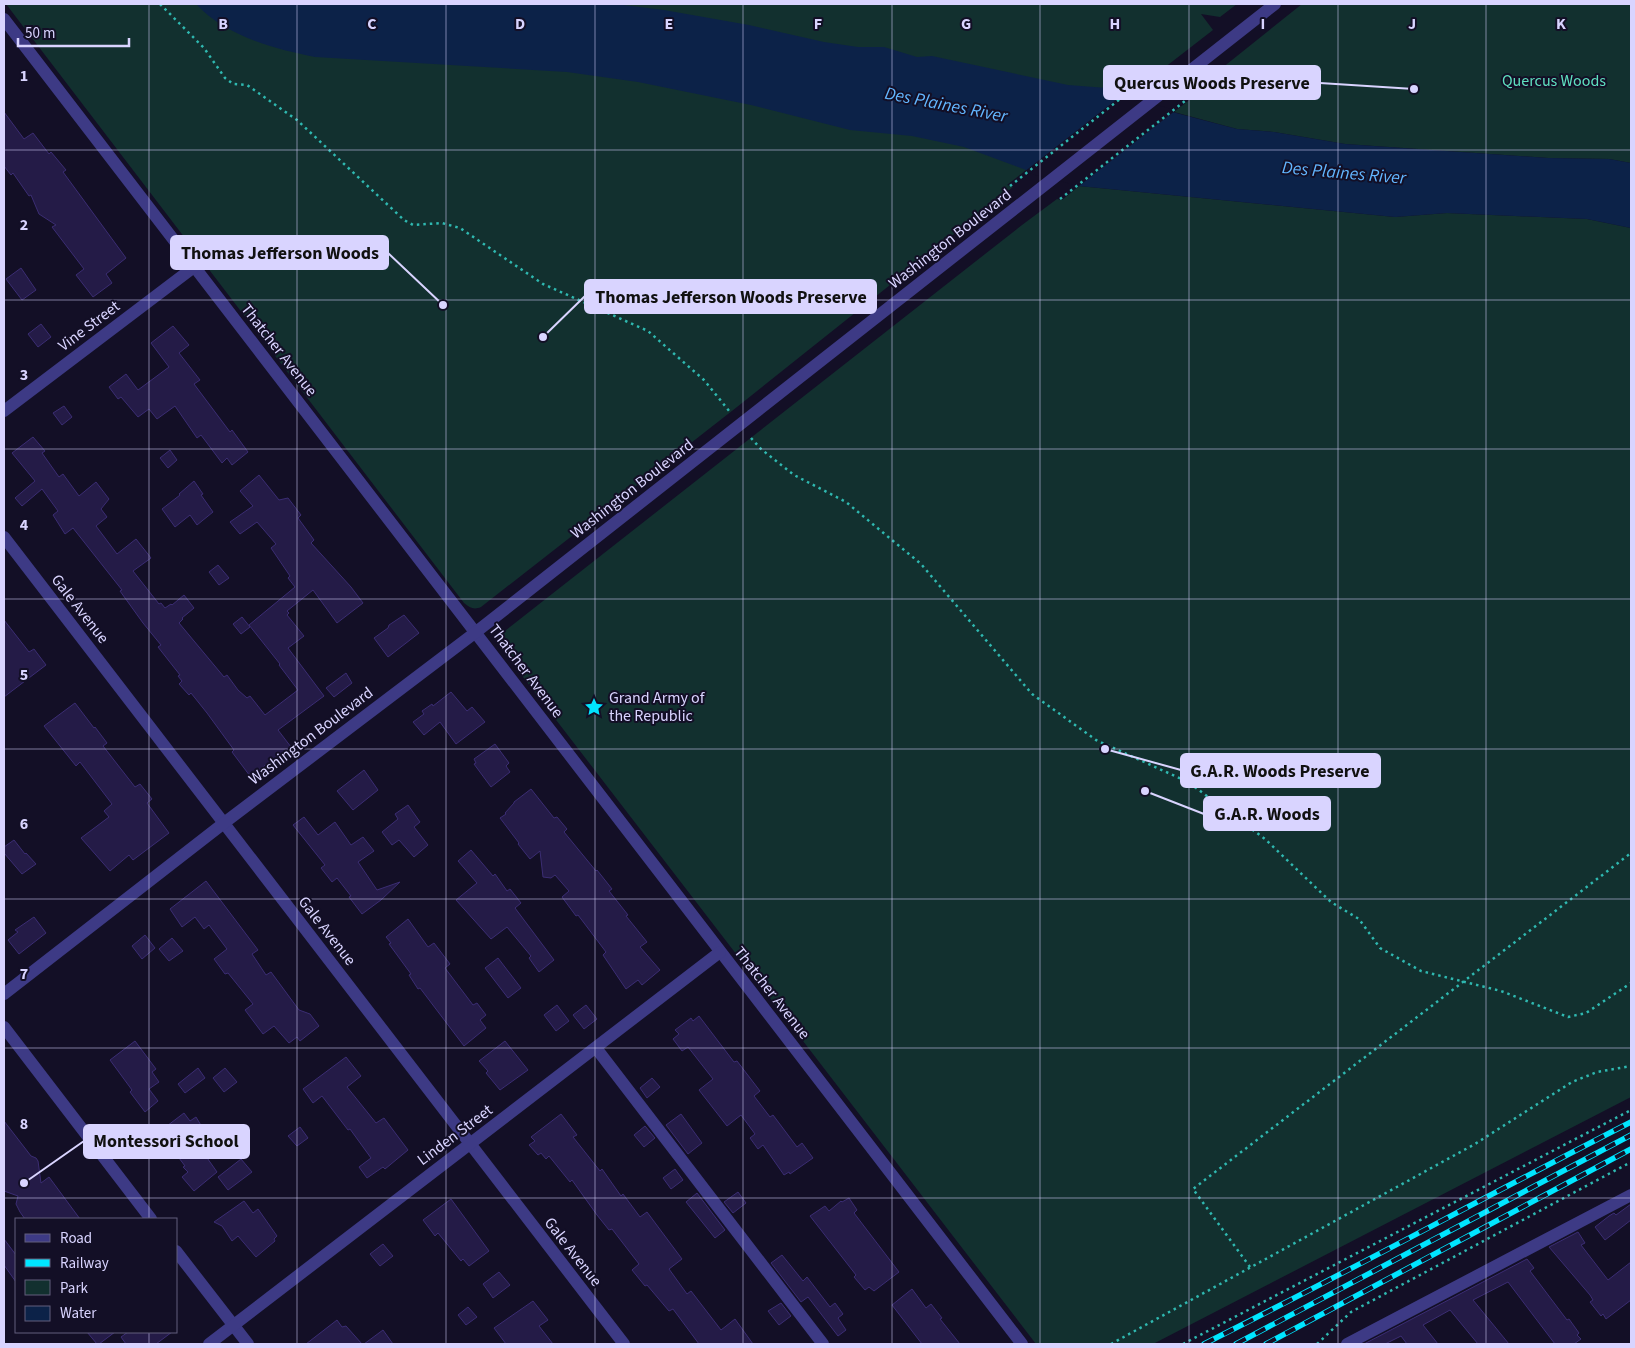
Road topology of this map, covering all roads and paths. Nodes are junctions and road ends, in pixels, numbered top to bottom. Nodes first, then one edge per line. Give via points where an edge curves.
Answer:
1 (160, 4) edge
2 (1275, 4) edge
3 (4, 19) edge
4 (1139, 84) dead end
5 (1190, 97) dead end
6 (1010, 186) dead end
7 (1060, 199) dead end
8 (194, 267) junction
9 (4, 411) edge
10 (730, 412) dead end
11 (751, 438) dead end
12 (4, 537) edge
13 (476, 632) junction
14 (224, 823) junction
15 (1631, 853) edge
16 (720, 952) junction
17 (1464, 981) junction
18 (1631, 983) edge
19 (4, 994) edge
20 (4, 1027) edge
21 (596, 1048) junction
22 (1631, 1066) edge
23 (1631, 1110) edge
24 (470, 1144) junction
25 (1631, 1162) edge
26 (1631, 1195) edge
27 (151, 1218) edge
28 (178, 1255) edge
29 (1250, 1267) junction
30 (233, 1326) junction
31 (209, 1344) edge
32 (248, 1344) edge
33 (624, 1344) edge
34 (824, 1344) edge
35 (1022, 1344) edge
36 (1111, 1344) edge
37 (1183, 1344) edge
38 (1317, 1344) edge
39 (1347, 1344) edge

1 - 10 path via 204,48 224,78 233,84 247,85 297,120 404,220 413,224 442,223 460,228 543,284 648,331 704,380
2 - 13 street, Washington Boulevard
3 - 8 street, Thatcher Avenue
4 - 6 path
5 - 7 path
8 - 9 street, Vine Street
8 - 13 street, Thatcher Avenue
11 - 17 path via 794,475 846,502 921,564 1032,694 1096,740 1188,782 1265,839 1331,902 1359,919 1380,948 1422,970
12 - 14 street, Gale Avenue
13 - 14 street, Washington Boulevard
13 - 16 street, Thatcher Avenue
14 - 19 street, Washington Boulevard
14 - 24 street, Gale Avenue
15 - 17 path
16 - 21 street, Linden Street
16 - 35 street, Thatcher Avenue
17 - 18 path via 1501,990 1568,1017 1586,1013
17 - 29 path via 1193,1189
20 - 27 street
21 - 24 street, Linden Street
21 - 34 street
22 - 29 path via 1597,1072 1572,1082 1475,1144
23 - 37 path
24 - 30 street, Linden Street
24 - 33 street, Gale Avenue
25 - 38 path via 1351,1312
26 - 39 street
28 - 30 street
29 - 36 path
30 - 31 street, Linden Street
30 - 32 street

